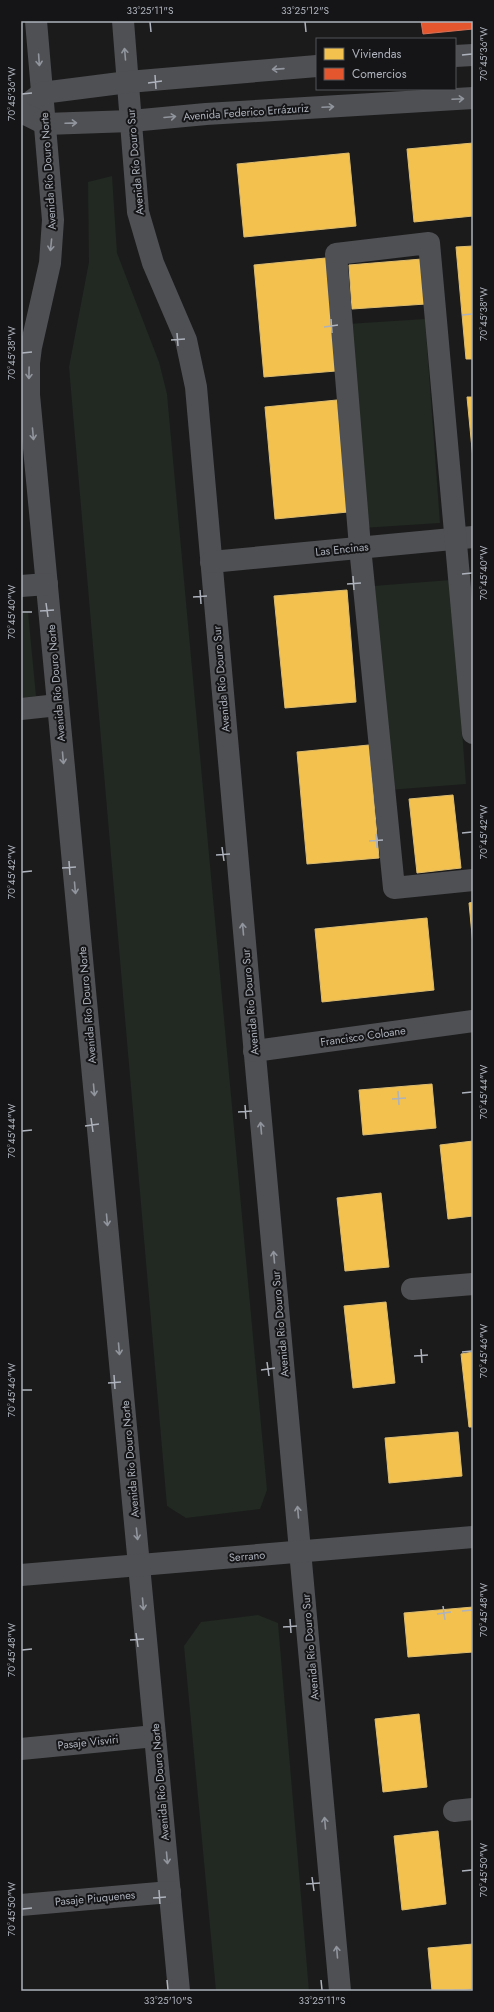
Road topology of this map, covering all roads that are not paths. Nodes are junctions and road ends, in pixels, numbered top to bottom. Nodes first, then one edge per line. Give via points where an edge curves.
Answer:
1 (36, 21) edge
2 (122, 21) edge
3 (473, 54) edge
4 (456, 56) edge
5 (316, 66) edge
6 (128, 82) junction
7 (42, 94) junction
8 (473, 98) edge
9 (21, 108) edge
10 (21, 112) edge
11 (131, 121) junction
12 (45, 124) junction
13 (464, 538) edge
14 (360, 547) junction
15 (211, 562) junction
16 (47, 584) junction
17 (21, 586) edge
18 (58, 705) junction
19 (21, 709) edge
20 (473, 733) edge
21 (473, 880) edge
22 (473, 1021) edge
23 (254, 1051) junction
24 (473, 1284) edge
25 (412, 1289) dead end
26 (473, 1537) edge
27 (302, 1551) junction
28 (140, 1565) junction
29 (21, 1575) edge
30 (155, 1736) junction
31 (21, 1749) edge
32 (170, 1892) junction
33 (21, 1905) edge
34 (179, 1991) edge
35 (340, 1991) edge

1 -> 7 street, Avenida Río Douro Norte
6 -> 2 street, Avenida Río Douro Sur
3 - 4 street
5 -> 6 street
6 - 7 street
6 - 11 street, Avenida Río Douro Sur
7 - 9 street
7 - 12 street, Avenida Río Douro Norte
11 -> 8 street, Avenida Federico Errázuriz
10 - 12 street, Avenida Federico Errázuriz
12 -> 11 street, Avenida Federico Errázuriz
11 - 15 street, Avenida Río Douro Sur via 136,188 144,235 153,263 177,316 192,363
12 -> 16 street, Avenida Río Douro Norte via 52,201 52,240 46,285 31,347 29,379
13 - 14 street, Las Encinas
13 - 14 street via 429,243 336,254
13 - 20 street
14 - 15 street, Las Encinas
14 - 21 street via 394,888
23 -> 15 street, Avenida Río Douro Sur
16 - 17 street
16 - 18 street, Avenida Río Douro Norte
18 - 19 street
18 -> 28 street, Avenida Río Douro Norte
22 - 23 street, Francisco Coloane
27 -> 23 street, Avenida Río Douro Sur
24 - 25 street
26 - 27 street, Serrano
27 - 28 street, Serrano
35 -> 27 street, Avenida Río Douro Sur
28 - 29 street, Serrano
28 -> 30 street, Avenida Río Douro Norte
30 - 31 street, Pasaje Visviri
30 -> 32 street, Avenida Río Douro Norte
32 - 33 street, Pasaje Piuquenes
32 - 34 street, Avenida Río Douro Norte

